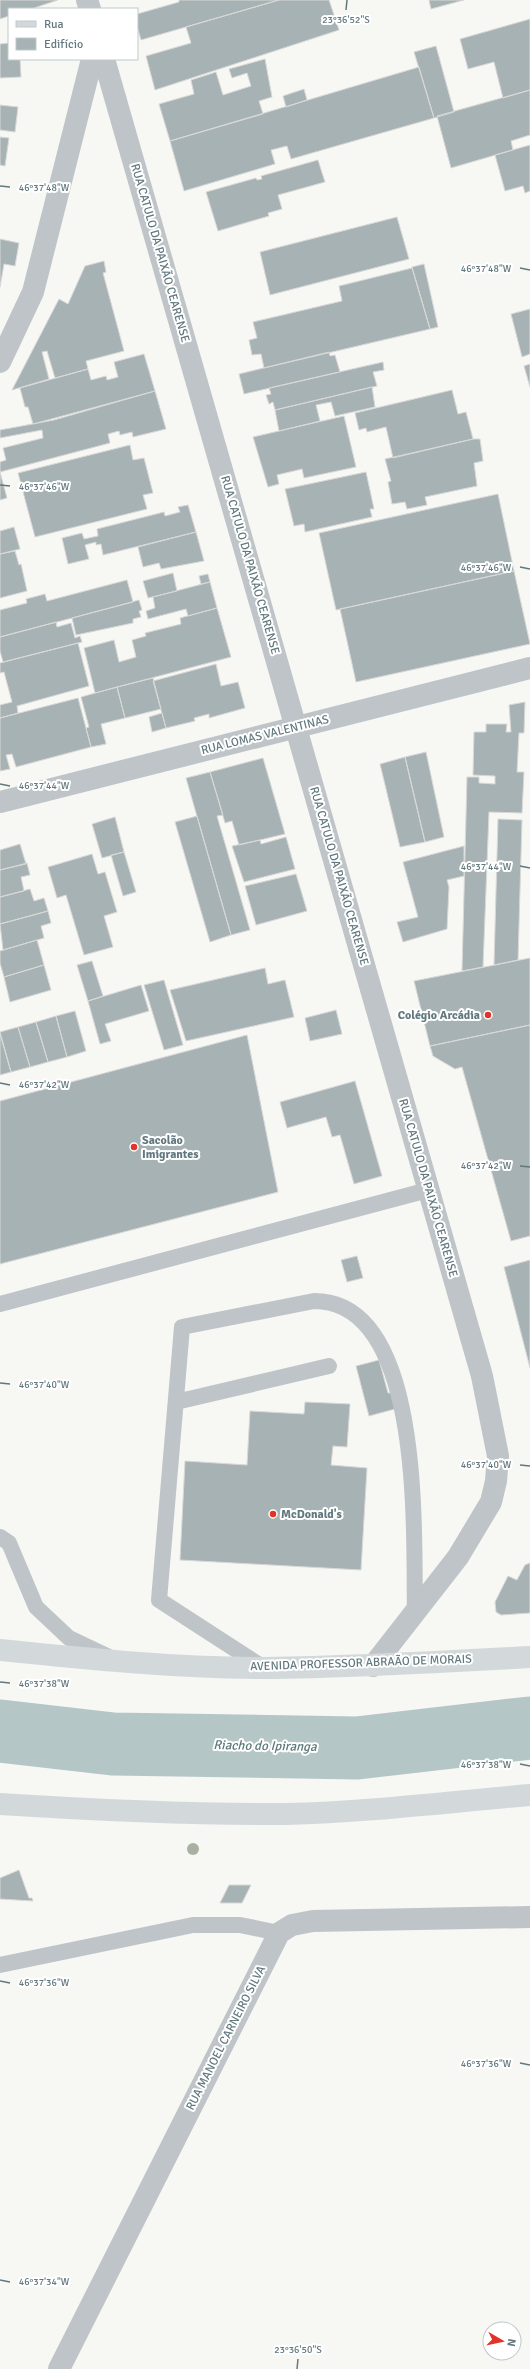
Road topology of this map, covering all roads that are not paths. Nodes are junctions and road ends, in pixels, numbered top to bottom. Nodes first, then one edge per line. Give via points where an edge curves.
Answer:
1 (92, 60) edge
2 (104, 60) edge
3 (0, 362) edge
4 (530, 668) edge
5 (296, 726) junction
6 (0, 802) edge
7 (428, 1190) junction
8 (0, 1304) edge
9 (329, 1366) dead end
10 (176, 1402) junction
11 (0, 1537) edge
12 (414, 1615) junction
13 (0, 1650) edge
14 (530, 1657) edge
15 (121, 1662) junction
16 (373, 1666) junction
17 (264, 1668) junction
18 (530, 1795) edge
19 (0, 1804) edge
20 (530, 1917) edge
21 (279, 1933) junction
22 (0, 1965) edge
23 (59, 2369) edge

1 - 3 street via 32,292
2 - 5 street, RUA CATULO DA PAIXÃO CEARENSE
4 - 5 street, RUA LOMAS VALENTINAS
5 - 6 street, RUA LOMAS VALENTINAS
5 - 7 street, RUA CATULO DA PAIXÃO CEARENSE
7 - 8 lane
7 - 12 street, RUA CATULO DA PAIXÃO CEARENSE via 482,1376 498,1456 491,1502 458,1557
9 - 10 lane
10 - 12 lane via 182,1327 314,1301 327,1301 358,1316 384,1349 395,1380 405,1422 411,1495
10 - 17 lane via 159,1600
11 - 15 lane via 9,1543 36,1607 69,1638
12 - 16 street, RUA CATULO DA PAIXÃO CEARENSE
13 - 15 main road, AVENIDA PROFESSOR ABRAÃO DE MORAIS
14 - 16 main road, AVENIDA PROFESSOR ABRAÃO DE MORAIS
15 - 17 main road, AVENIDA PROFESSOR ABRAÃO DE MORAIS
16 - 17 main road, AVENIDA PROFESSOR ABRAÃO DE MORAIS
18 - 19 main road via 404,1807 287,1814 130,1812
20 - 21 street via 313,1921 292,1925
21 - 22 lane via 240,1925 193,1925
21 - 23 street, RUA MANOEL CARNEIRO SILVA

